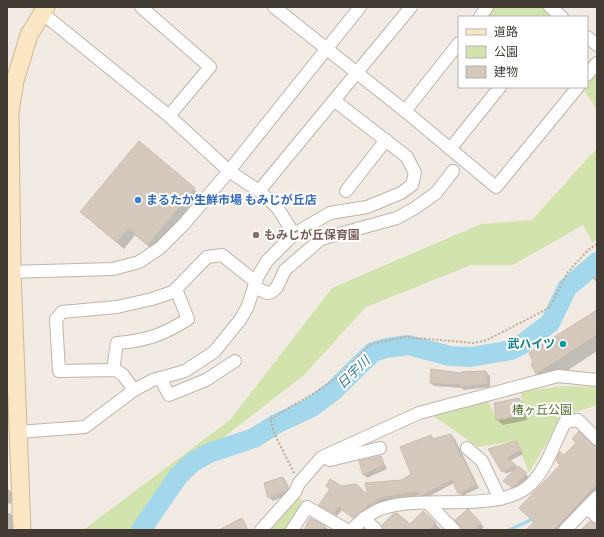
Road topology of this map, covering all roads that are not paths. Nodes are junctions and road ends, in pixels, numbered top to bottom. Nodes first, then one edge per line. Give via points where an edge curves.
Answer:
1 (141, 7) edge
2 (275, 7) edge
3 (360, 7) edge
4 (412, 7) edge
5 (488, 7) edge
6 (44, 10) edge
7 (481, 16) edge
8 (588, 38) edge
9 (458, 44) edge
10 (597, 44) edge
11 (326, 49) junction
12 (597, 63) edge
13 (357, 74) junction
14 (588, 74) edge
15 (499, 88) edge
16 (577, 88) edge
17 (335, 101) junction
18 (405, 111) junction
19 (169, 116) junction
20 (386, 140) junction
21 (450, 149) junction
22 (453, 170) dead end
23 (229, 171) junction
24 (412, 186) junction
25 (259, 190) junction
26 (346, 191) dead end
27 (425, 201) junction
28 (325, 215) junction
29 (294, 234) junction
30 (332, 235) junction
31 (9, 272) edge
32 (255, 284) junction
33 (176, 289) junction
34 (10, 311) edge
35 (235, 360) dead end
36 (113, 370) junction
37 (160, 378) junction
38 (597, 380) edge
39 (134, 390) junction
40 (18, 432) junction
41 (597, 439) edge
42 (380, 448) dead end
43 (467, 448) dead end
44 (322, 457) junction
45 (13, 461) edge
46 (597, 497) edge
47 (500, 499) junction
48 (428, 503) junction
49 (587, 507) junction
50 (597, 517) edge
51 (364, 518) junction
52 (22, 530) edge
53 (261, 530) edge
54 (292, 530) edge
55 (347, 530) edge
56 (351, 530) edge
57 (376, 530) edge
58 (454, 530) edge
59 (565, 530) edge

1 - 19 street via 210,67
2 - 11 street
3 - 11 street
4 - 13 street
5 - 7 street
6 - 19 street
6 - 31 street via 29,35 15,81 10,112
8 - 10 street
9 - 18 street
11 - 13 street
11 - 23 street
12 - 14 street
13 - 17 street
13 - 18 street
15 - 21 street
16 - 21 street via 496,187
17 - 20 street
17 - 25 street
18 - 21 street
19 - 23 street
20 - 24 street via 407,157 414,173
20 - 26 street
22 - 27 street via 436,193
23 - 25 street
23 - 31 street via 184,224 160,248 139,262 113,269
24 - 27 street
24 - 28 street via 367,207 350,208
25 - 29 street via 277,207
27 - 30 street via 397,218
28 - 29 street
28 - 30 street
29 - 32 street via 267,261
30 - 32 street via 321,239 285,270 277,288 272,292 267,293
31 - 34 street
32 - 33 street via 222,255 207,257
32 - 37 street via 248,308 214,352 185,371
33 - 36 street via 188,319 170,331 153,337 117,343
33 - 36 street via 152,299 117,307 62,312 56,319 59,371
34 - 40 street
35 - 37 street via 206,380 169,395
36 - 39 street via 123,375
37 - 39 street
38 - 44 street via 558,376 419,413
39 - 40 street via 85,427
40 - 45 street
41 - 47 street via 578,420 565,422 541,472 531,484 513,496
42 - 44 street via 330,460
43 - 47 street via 482,461
44 - 53 street
45 - 52 street
46 - 49 street
47 - 48 street
48 - 51 street via 386,507
48 - 58 street
49 - 50 street
49 - 59 street
51 - 56 street
51 - 57 street
54 - 55 street via 307,507

